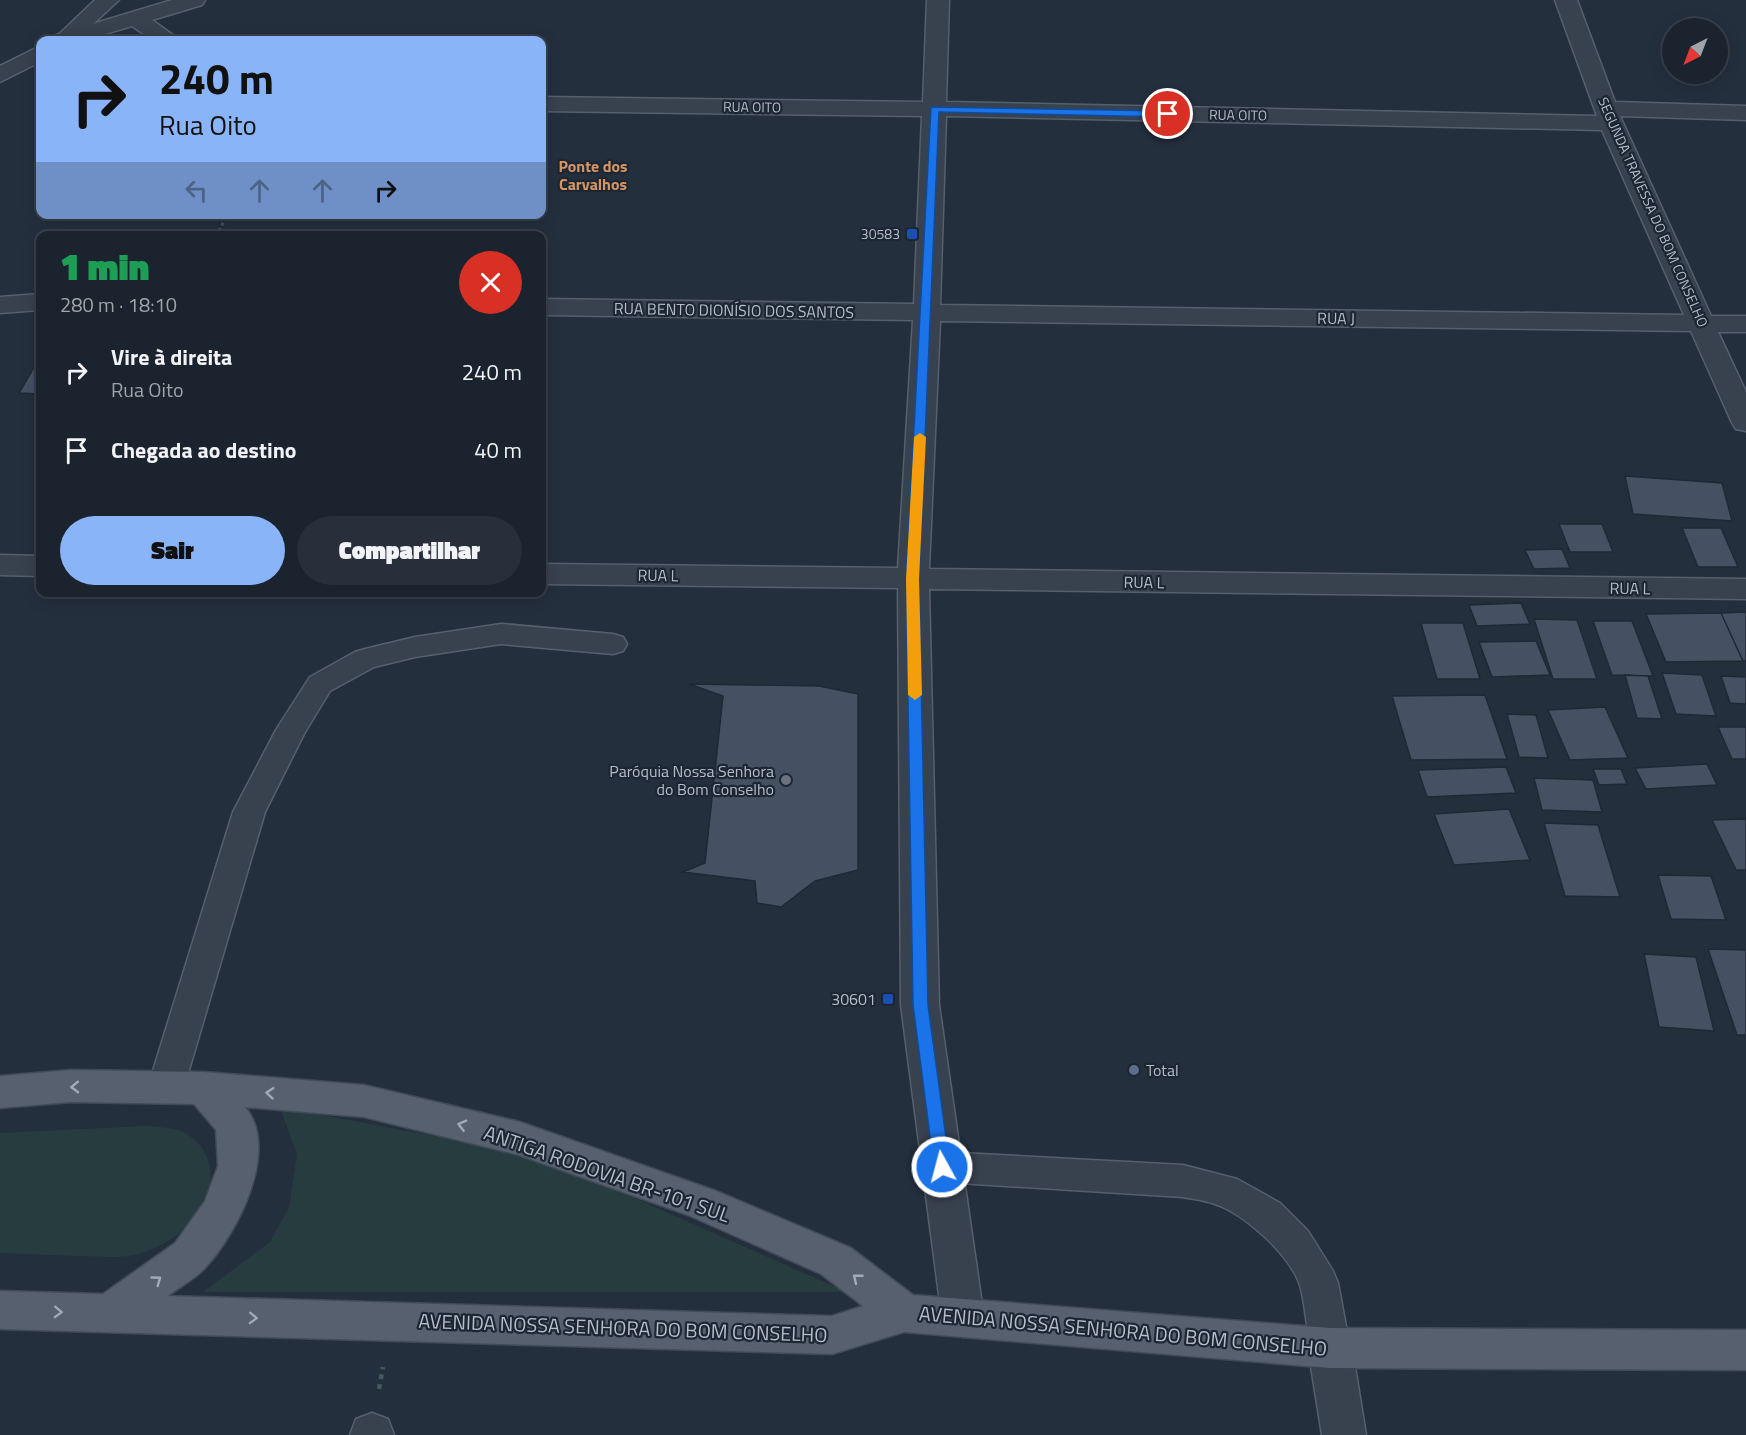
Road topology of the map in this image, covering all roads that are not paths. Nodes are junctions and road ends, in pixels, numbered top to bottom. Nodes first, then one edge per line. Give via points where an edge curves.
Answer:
1 (108, 0) edge
2 (194, 0) edge
3 (938, 0) edge
4 (1566, 0) edge
5 (135, 18) junction
6 (68, 36) edge
7 (77, 36) edge
8 (160, 36) edge
9 (36, 55) edge
10 (0, 75) edge
11 (546, 105) edge
12 (934, 110) junction
13 (1746, 113) edge
14 (1608, 116) junction
15 (36, 302) edge
16 (0, 305) edge
17 (546, 307) edge
18 (927, 313) junction
19 (1703, 323) junction
20 (1746, 324) edge
21 (1746, 423) edge
22 (0, 565) edge
23 (36, 566) edge
24 (546, 574) edge
25 (913, 579) junction
26 (1746, 589) edge
27 (613, 644) dead end
28 (185, 1087) junction
29 (0, 1092) edge
30 (942, 1167) junction
31 (0, 1310) edge
32 (904, 1313) junction
33 (109, 1314) junction
34 (963, 1318) junction
35 (1330, 1348) junction
36 (1746, 1350) edge
37 (1344, 1435) edge

1 - 6 street
2 - 5 street
3 - 12 street
4 - 14 street, SEGUNDA TRAVESSA DO BOM CONSELHO
5 - 7 street
5 - 8 street
9 - 10 street
11 - 12 street, RUA OITO
12 - 14 street, RUA OITO
12 - 18 street
13 - 14 street, RUA OITO
14 - 19 street, SEGUNDA TRAVESSA DO BOM CONSELHO
15 - 16 street
17 - 18 street, RUA BENTO DIONÍSIO DOS SANTOS
18 - 19 street, RUA J
18 - 25 street
19 - 20 street, RUA J
19 - 21 street, SEGUNDA TRAVESSA DO BOM CONSELHO
22 - 23 street
24 - 25 street, RUA L
25 - 26 street, RUA L
25 - 30 street via 920,1005
27 - 28 lane via 501,634 365,659 320,684 291,730 249,812
28 -> 29 main road, ANTIGA RODOVIA BR-101 SUL via 71,1086
32 -> 28 main road, ANTIGA RODOVIA BR-101 SUL via 836,1261 702,1203 520,1139 364,1101
33 -> 28 main road via 190,1256 224,1209 238,1166 236,1125
30 - 34 street
30 - 35 lane via 1183,1180 1224,1190 1267,1214 1296,1243 1319,1283
31 -> 33 main road, AVENIDA NOSSA SENHORA DO BOM CONSELHO
33 -> 32 main road, AVENIDA NOSSA SENHORA DO BOM CONSELHO via 832,1335
32 - 34 main road, AVENIDA NOSSA SENHORA DO BOM CONSELHO
34 - 35 main road, AVENIDA NOSSA SENHORA DO BOM CONSELHO
35 - 36 main road, AVENIDA NOSSA SENHORA DO BOM CONSELHO
35 - 37 street

